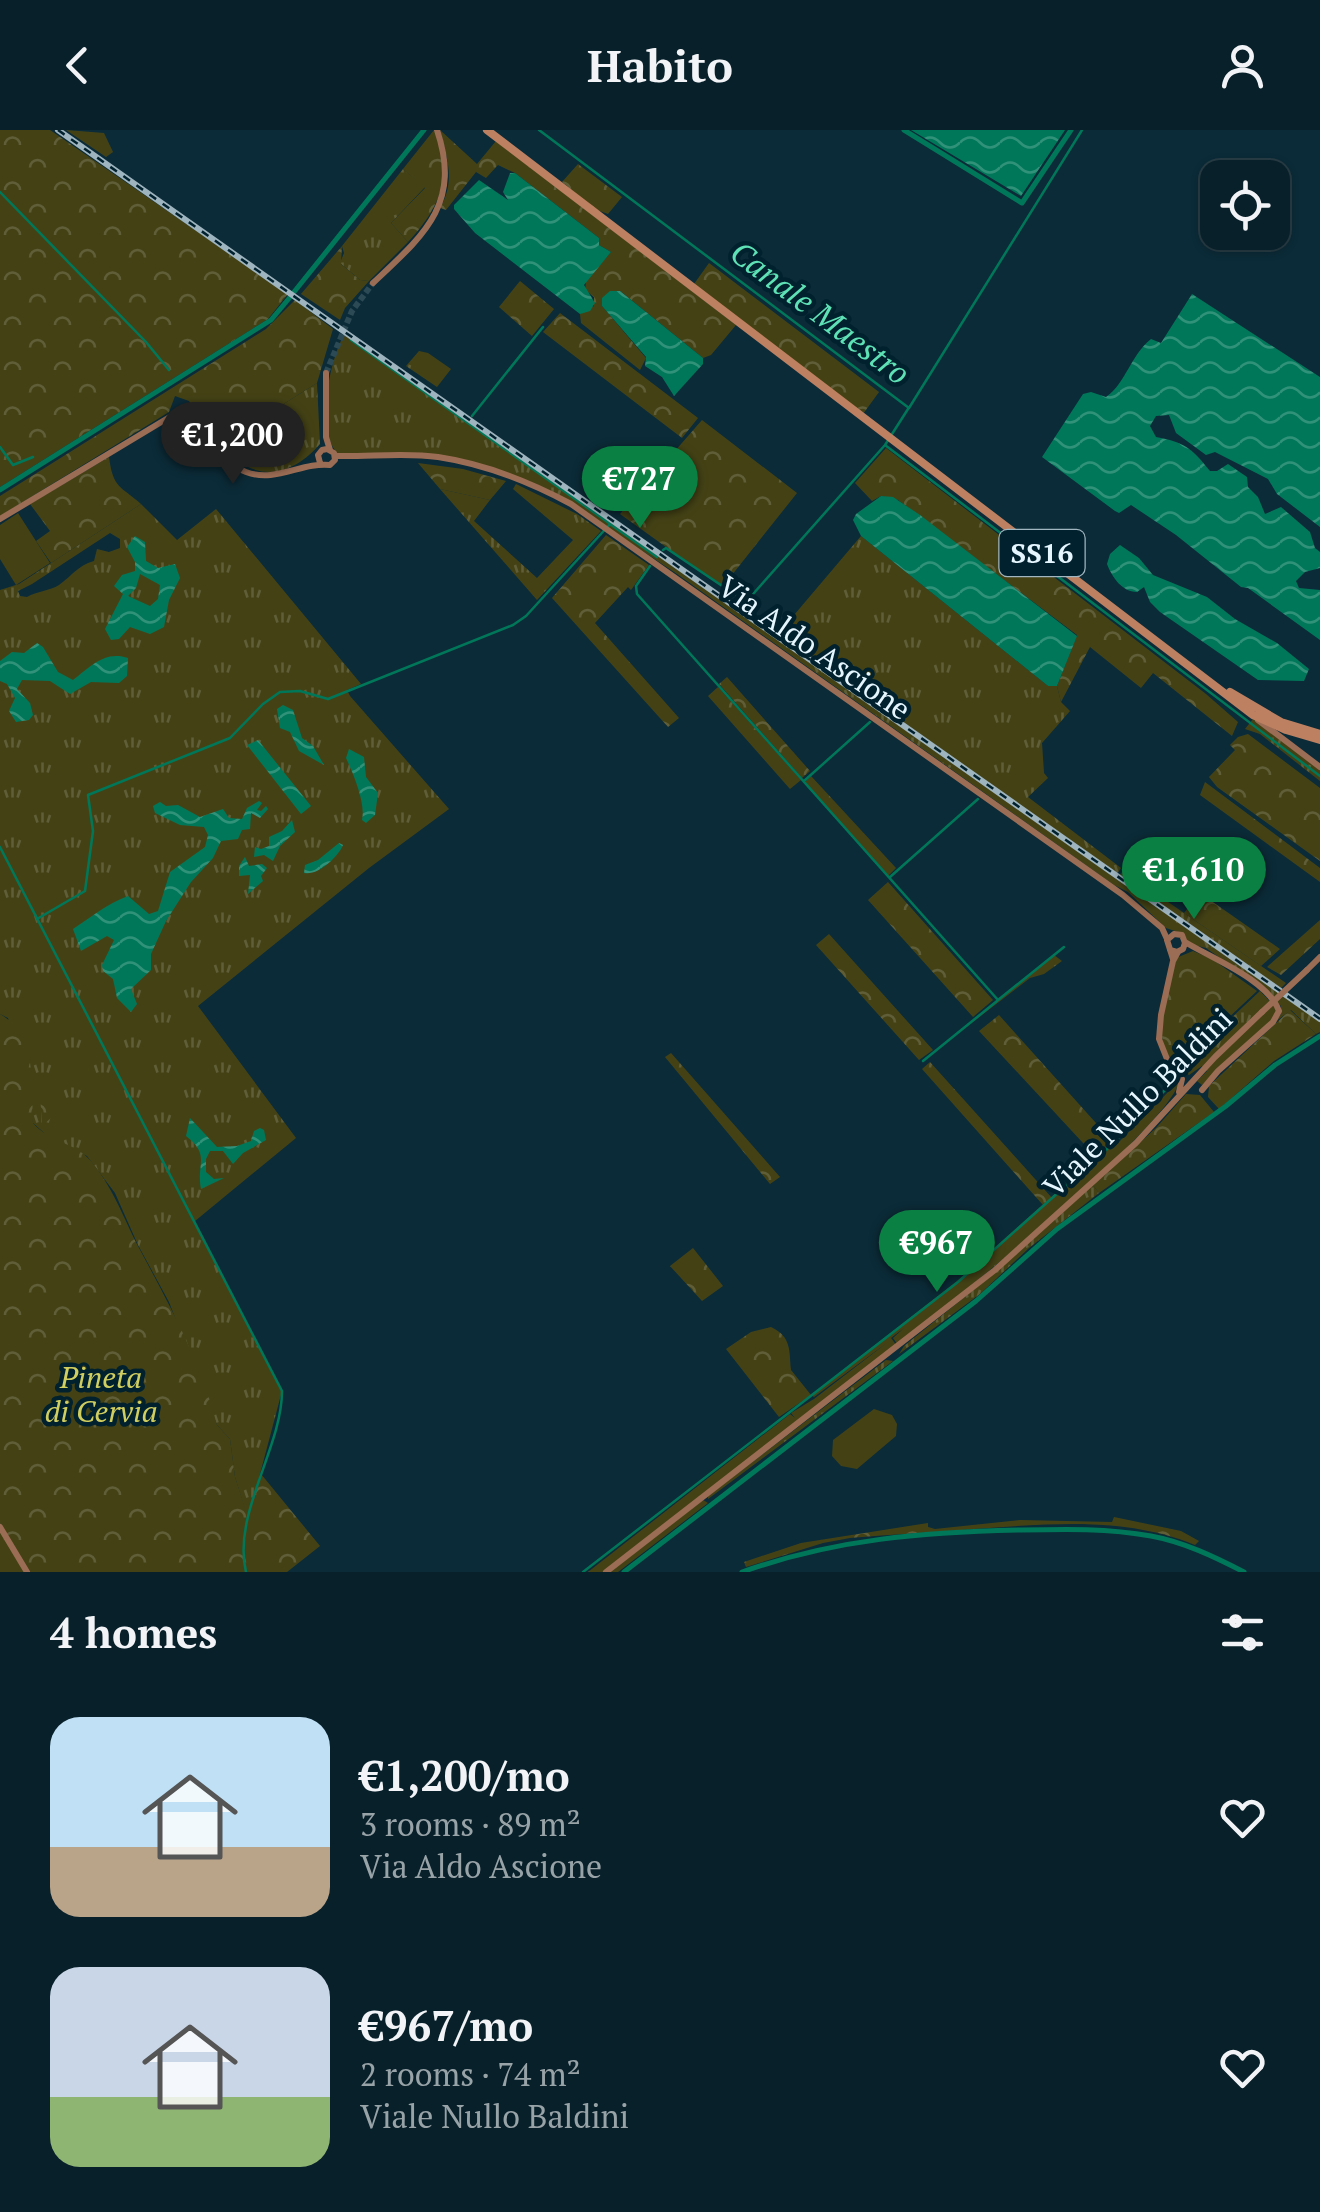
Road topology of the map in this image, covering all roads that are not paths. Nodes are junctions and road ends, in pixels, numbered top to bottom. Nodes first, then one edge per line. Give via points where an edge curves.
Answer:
1 (437, 130) edge
2 (487, 130) edge
3 (373, 282) tunnel mouth
4 (326, 373) tunnel mouth
5 (327, 456) junction
6 (0, 519) edge
7 (1192, 668) junction
8 (1253, 716) junction
9 (1320, 737) edge
10 (1320, 767) edge
11 (1171, 936) junction
12 (1185, 942) junction
13 (1195, 948) junction
14 (1176, 951) junction
15 (1320, 957) edge
16 (1179, 1074) junction
17 (1199, 1074) junction
18 (1202, 1090) junction
19 (1181, 1094) junction
20 (1171, 1106) junction
21 (0, 1526) edge
22 (27, 1572) edge
23 (606, 1572) edge

1 - 3 street via 444,194 428,226
2 - 7 main road, SS16
4 - 5 street
5 - 6 street, Via Aldo Ascione via 268,476 240,470 189,418 173,415
5 - 11 street, Via Aldo Ascione via 434,456 549,492 1124,894
7 - 8 main road, SS16
7 - 9 main road, SS16 via 1263,714
8 - 9 main road, SS16
8 - 10 street
11 - 12 street, Via Aldo Ascione via 1182,935
11 - 14 street
12 - 13 street, Via Aldo Ascione
12 - 14 street
13 - 14 street
13 - 18 street via 1261,989 1279,1011
14 - 16 street via 1159,1040
15 - 17 street, Viale Nullo Baldini, bridge
16 - 17 street
16 - 20 street via 1182,1086
17 - 18 street via 1196,1086
17 - 19 street, Viale Nullo Baldini
18 - 19 street
19 - 20 street, Viale Nullo Baldini
20 - 23 street, Viale Nullo Baldini via 971,1290
21 - 22 street

